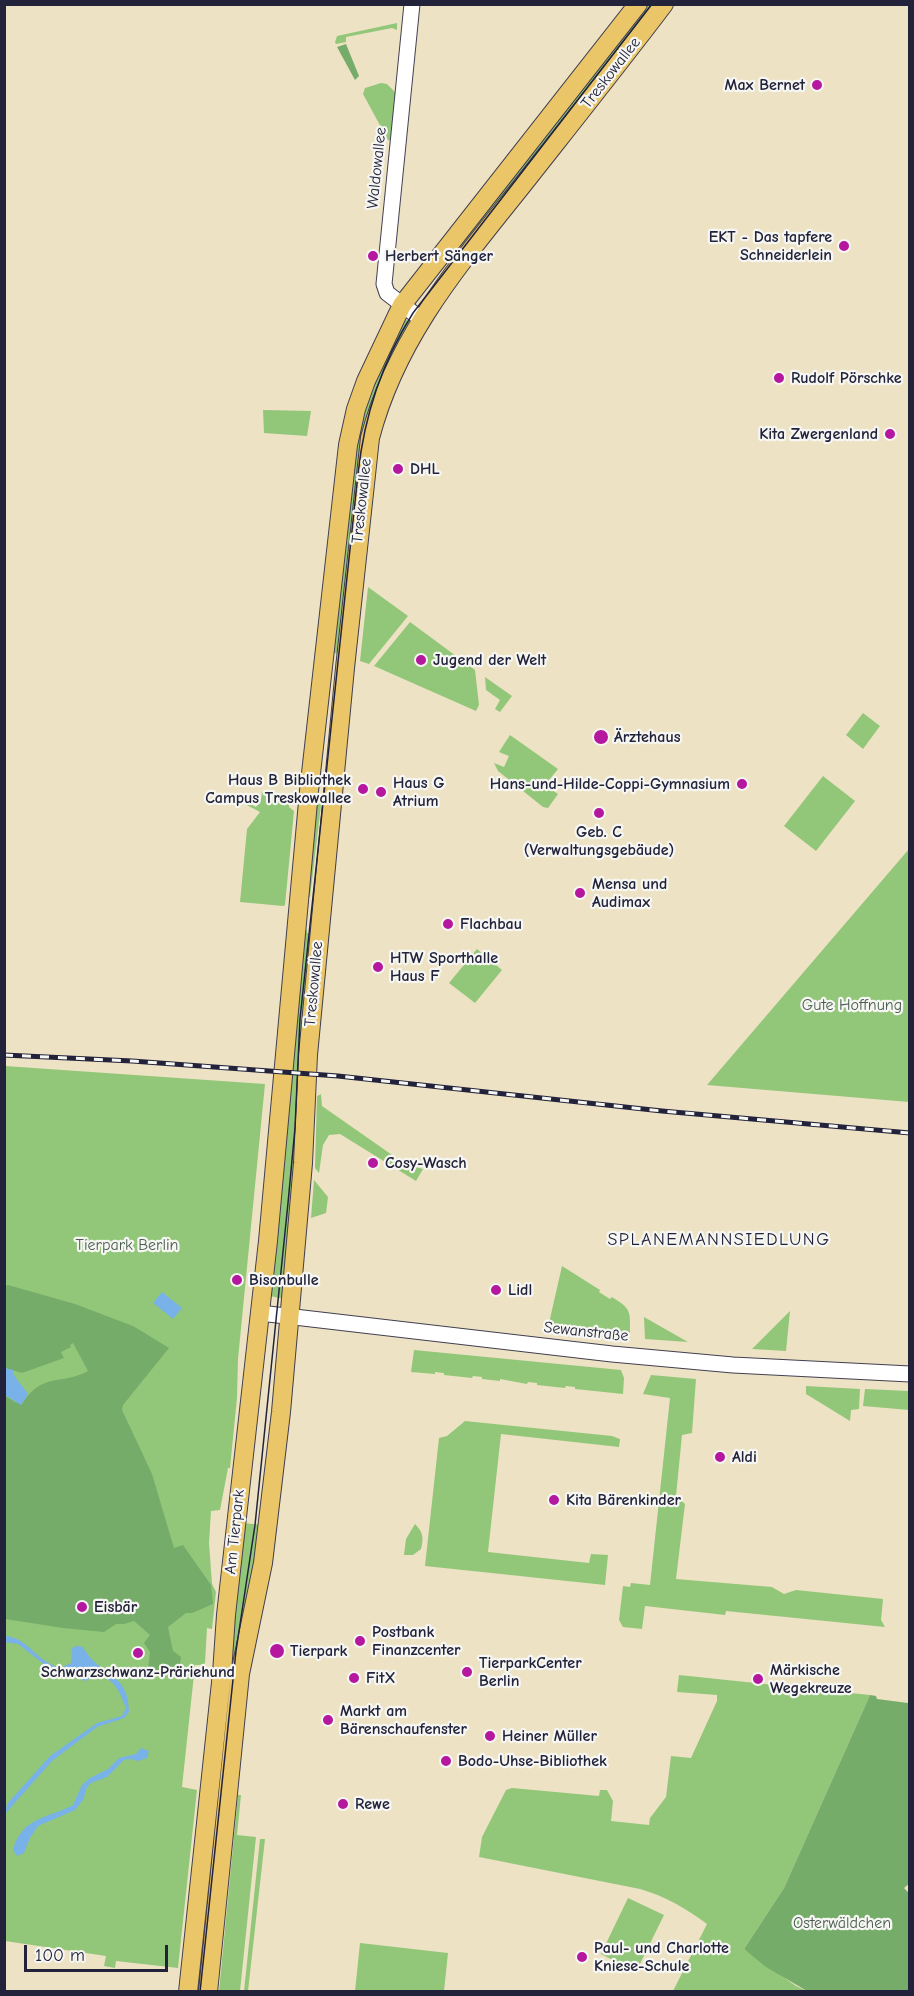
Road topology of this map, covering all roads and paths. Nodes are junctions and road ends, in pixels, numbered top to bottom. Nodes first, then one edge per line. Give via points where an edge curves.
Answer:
1 (412, 4) edge
2 (638, 4) edge
3 (664, 4) edge
4 (402, 305) junction
5 (421, 319) junction
6 (284, 1072) joint
7 (305, 1089) joint
8 (260, 1313) junction
9 (290, 1317) junction
10 (909, 1374) edge
11 (188, 1992) edge
12 (208, 1992) edge

1 - 4 street, Waldowallee via 384,284 387,294
2 - 4 main road, Treskowallee
3 - 5 main road, Treskowallee
4 - 5 street, Waldowallee
4 - 6 main road, Treskowallee via 366,381 348,445 309,791
5 - 7 main road, Treskowallee via 392,372 376,413 367,454
6 - 8 main road, Am Tierpark
7 - 9 main road, Am Tierpark
8 - 9 street, Sewanstraße
8 - 11 main road, Am Tierpark
9 - 10 street, Sewanstraße via 612,1354
9 - 12 main road, Am Tierpark via 268,1532 240,1674

